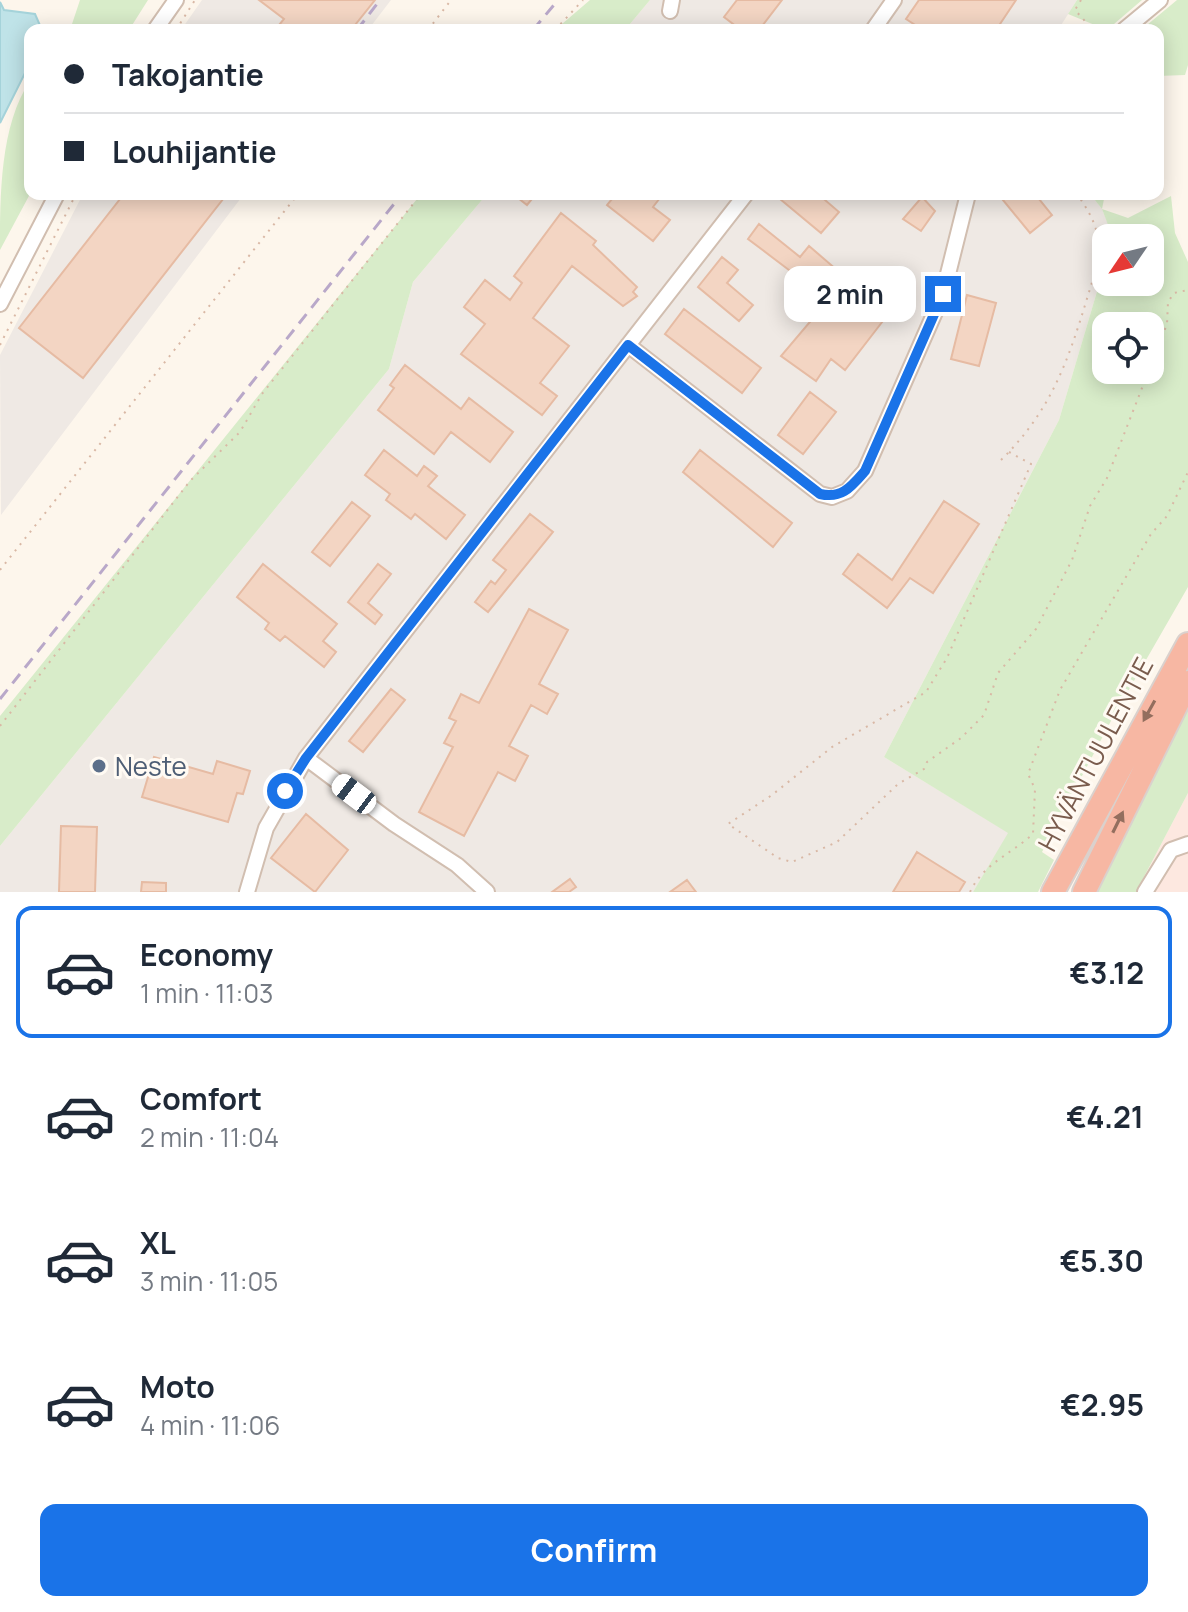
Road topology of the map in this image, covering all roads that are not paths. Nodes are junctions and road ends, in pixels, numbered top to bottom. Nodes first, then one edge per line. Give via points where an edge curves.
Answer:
1 (176, 0) edge
2 (894, 0) edge
3 (1160, 0) edge
4 (159, 24) edge
5 (877, 24) edge
6 (1131, 24) edge
7 (54, 200) edge
8 (741, 200) edge
9 (966, 200) edge
10 (0, 304) edge
11 (628, 345) junction
12 (1188, 644) edge
13 (1188, 682) edge
14 (306, 758) junction
15 (1188, 844) edge
16 (247, 892) edge
17 (487, 892) edge
18 (1053, 892) edge
19 (1084, 892) edge
20 (1145, 892) edge

1 - 4 street
2 - 5 street
3 - 6 street
7 - 10 street
8 - 11 street
9 - 11 street via 943,294 865,471 847,491 832,497 820,494
11 - 14 street
12 -> 18 highway, HYVÄNTUULENTIE
19 -> 13 highway, HYVÄNTUULENTIE
14 - 16 street via 266,828
14 - 17 street
15 - 20 street via 1171,850

